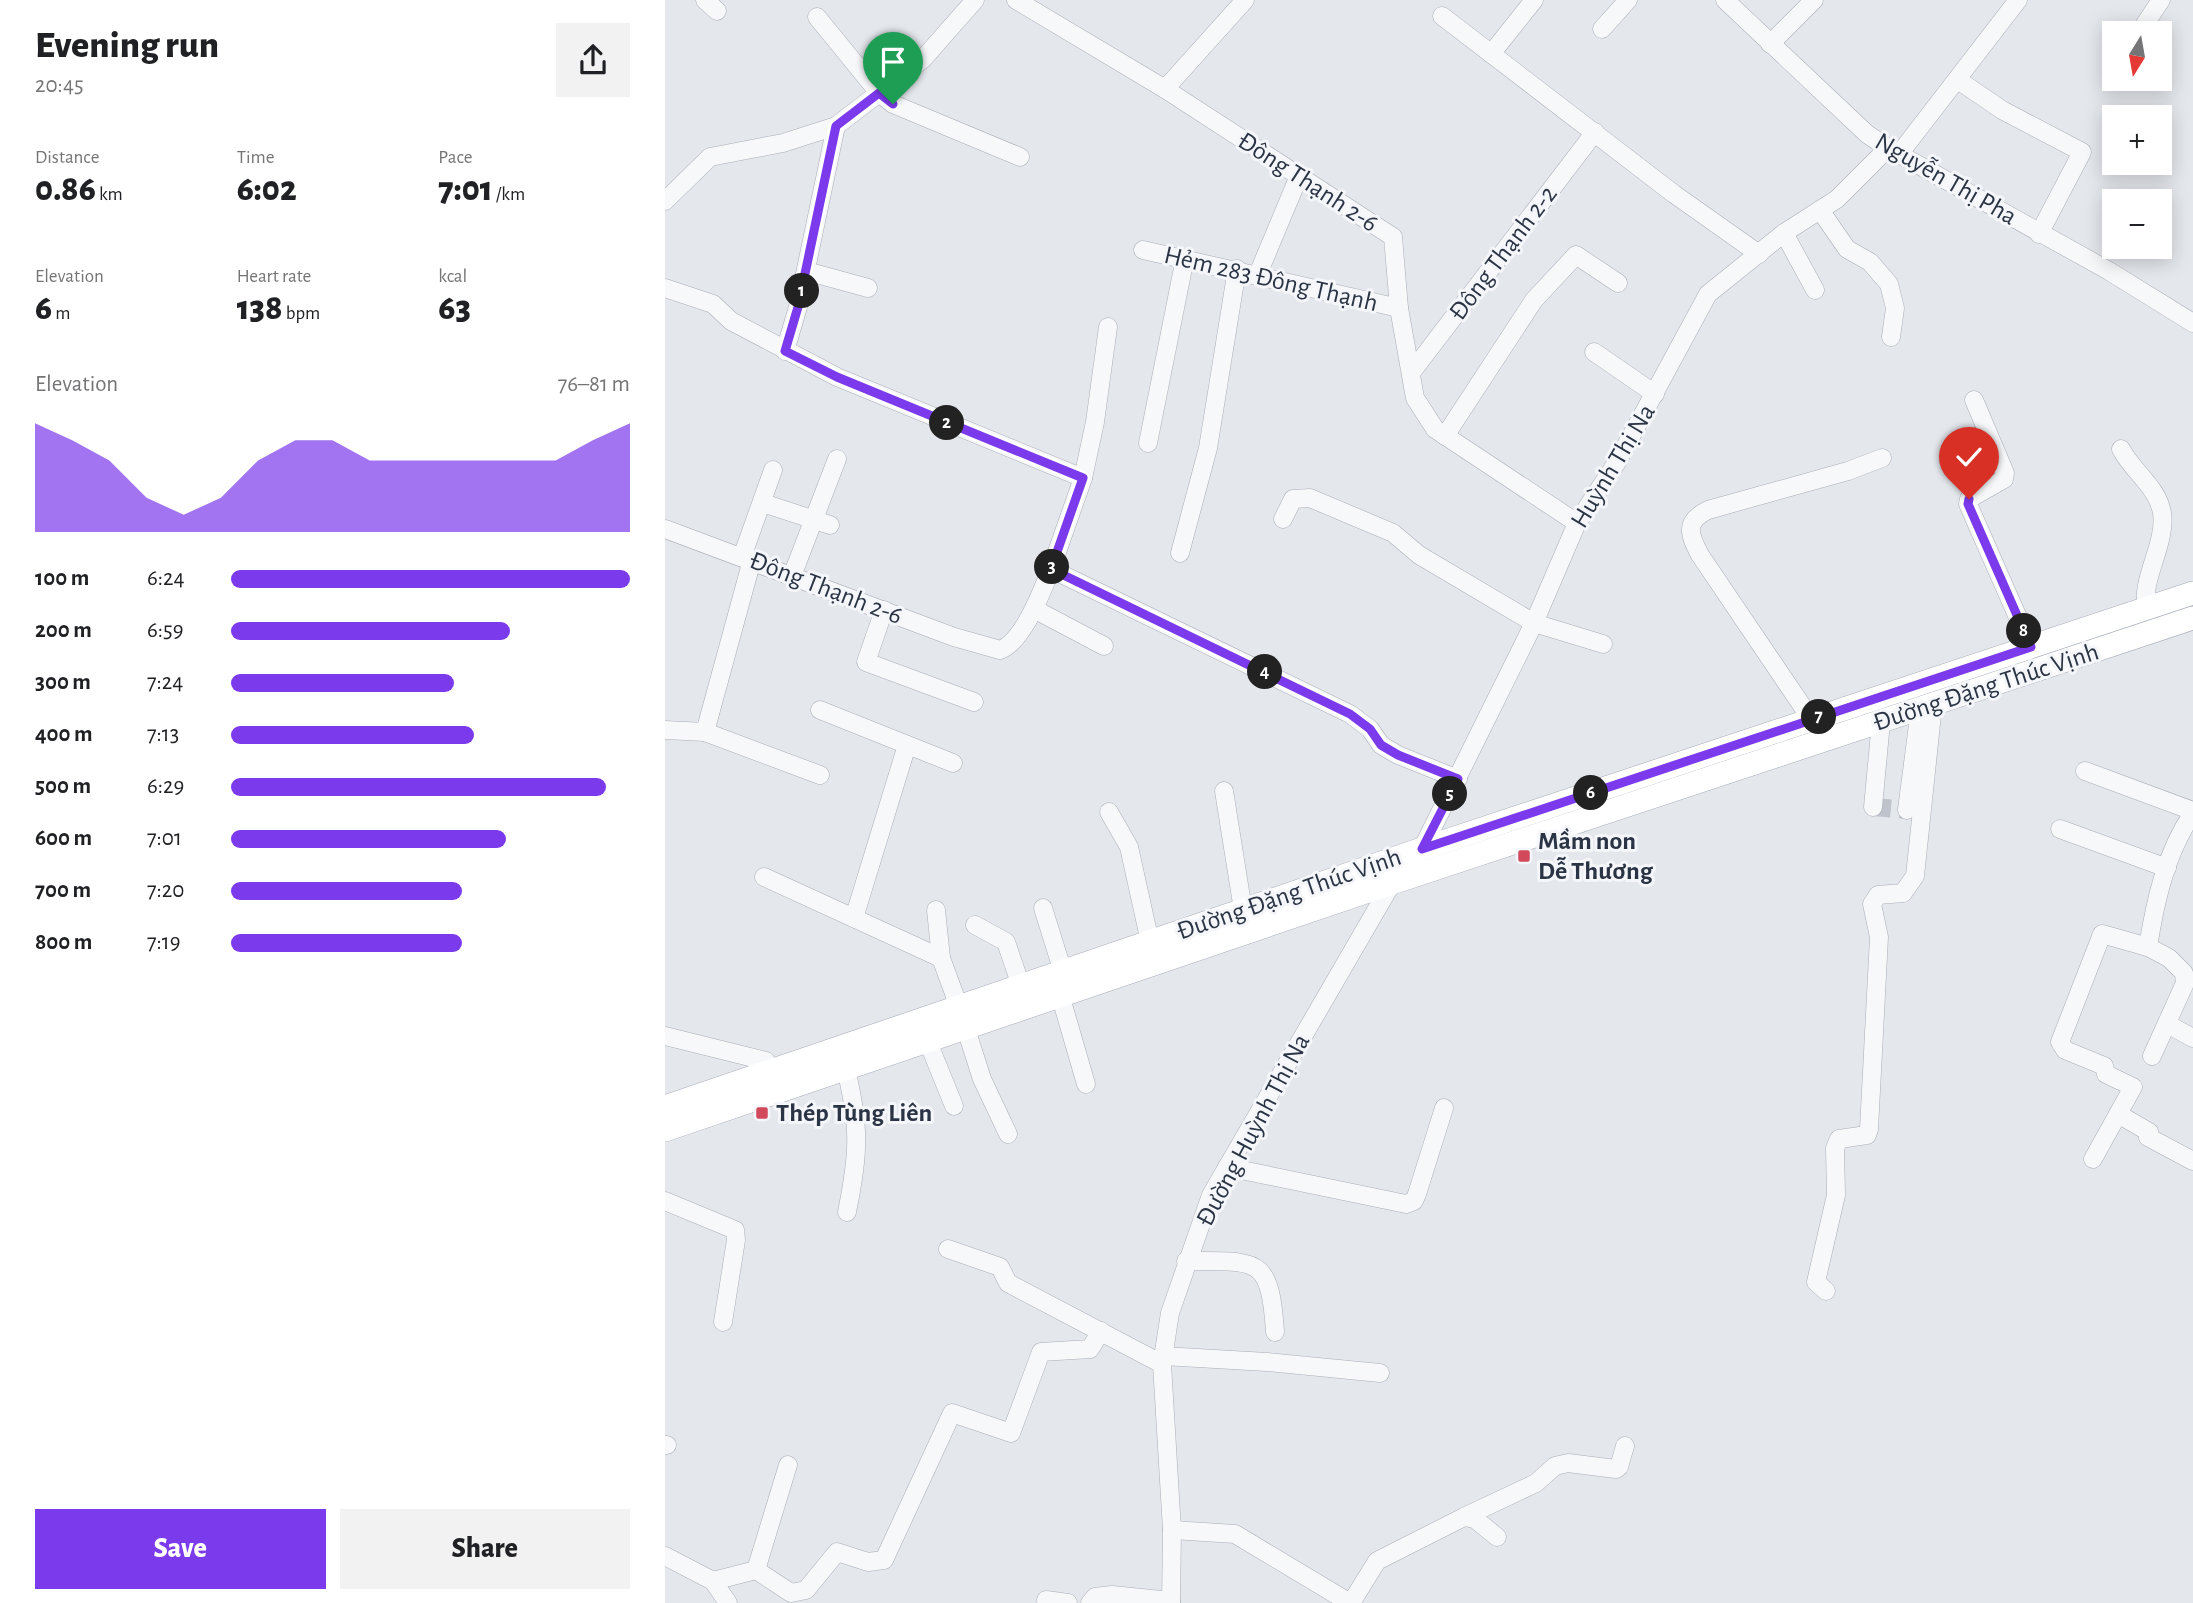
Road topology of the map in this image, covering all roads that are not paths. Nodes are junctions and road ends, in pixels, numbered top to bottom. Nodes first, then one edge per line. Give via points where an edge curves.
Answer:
1 (975, 0) edge
2 (1016, 0) edge
3 (1245, 0) edge
4 (1534, 0) edge
5 (1628, 0) edge
6 (1724, 0) edge
7 (1814, 0) edge
8 (2018, 0) edge
9 (2161, 0) edge
10 (1442, 16) dead end
11 (817, 17) dead end
12 (2147, 21) edge
13 (1602, 29) dead end
14 (1770, 44) junction
15 (1491, 54) junction
16 (1958, 80) junction
17 (1165, 89) junction
18 (879, 93) junction
19 (836, 126) junction
20 (1595, 132) junction
21 (1894, 151) junction
22 (1020, 158) dead end
23 (1299, 176) junction
24 (665, 201) edge
25 (1820, 210) junction
26 (1784, 233) junction
27 (2039, 234) junction
28 (1143, 250) dead end
29 (1759, 254) junction
30 (1185, 258) junction
31 (1237, 270) junction
32 (806, 271) junction
33 (1258, 274) junction
34 (1618, 283) dead end
35 (665, 288) edge
36 (868, 288) dead end
37 (1815, 290) dead end
38 (1399, 308) junction
39 (2193, 323) edge
40 (1108, 327) dead end
41 (1891, 337) dead end
42 (785, 351) junction
43 (1594, 352) dead end
44 (1411, 373) junction
45 (1655, 394) junction
46 (1974, 400) dead end
47 (1445, 436) junction
48 (1148, 443) dead end
49 (2121, 449) dead end
50 (1882, 458) dead end
51 (837, 459) dead end
52 (773, 470) dead end
53 (1083, 478) junction
54 (763, 503) junction
55 (1283, 519) dead end
56 (821, 523) junction
57 (1577, 523) junction
58 (665, 529) edge
59 (1180, 553) dead end
60 (747, 558) junction
61 (1051, 569) junction
62 (792, 576) junction
63 (2193, 593) edge
64 (2148, 607) junction
65 (1034, 609) junction
66 (884, 610) junction
67 (2193, 618) edge
68 (1534, 623) junction
69 (1604, 644) dead end
70 (1104, 646) dead end
71 (2031, 647) junction
72 (974, 702) dead end
73 (1927, 707) junction
74 (820, 710) dead end
75 (1811, 719) junction
76 (1881, 722) junction
77 (665, 730) edge
78 (705, 732) junction
79 (907, 745) junction
80 (953, 763) dead end
81 (2085, 771) dead end
82 (820, 775) dead end
83 (1458, 779) junction
84 (1224, 791) dead end
85 (1873, 807) dead end
86 (1907, 810) dead end
87 (1109, 812) dead end
88 (2191, 818) edge
89 (2060, 829) dead end
90 (1422, 849) junction
91 (2167, 868) junction
92 (764, 877) dead end
93 (1392, 883) junction
94 (1043, 908) dead end
95 (1243, 910) junction
96 (936, 911) dead end
97 (853, 918) junction
98 (975, 925) dead end
99 (1150, 942) junction
100 (2148, 947) junction
101 (941, 958) junction
102 (1063, 972) junction
103 (1021, 986) junction
104 (1061, 998) junction
105 (963, 1018) junction
106 (2169, 1025) junction
107 (665, 1036) edge
108 (2193, 1038) edge
109 (928, 1042) junction
110 (2153, 1056) dead end
111 (846, 1069) junction
112 (771, 1070) junction
113 (1086, 1084) dead end
114 (954, 1106) dead end
115 (665, 1107) edge
116 (1444, 1108) dead end
117 (2118, 1114) junction
118 (665, 1130) edge
119 (1008, 1134) dead end
120 (2093, 1159) dead end
121 (2193, 1161) edge
122 (1227, 1167) junction
123 (665, 1201) edge
124 (848, 1212) dead end
125 (948, 1250) dead end
126 (1186, 1261) junction
127 (1826, 1290) dead end
128 (723, 1322) dead end
129 (1101, 1331) junction
130 (1275, 1332) dead end
131 (1162, 1360) junction
132 (1380, 1373) dead end
133 (1625, 1446) dead end
134 (788, 1465) dead end
135 (1464, 1517) junction
136 (1172, 1530) junction
137 (1497, 1537) dead end
138 (665, 1556) edge
139 (756, 1570) junction
140 (719, 1595) edge
141 (1046, 1600) dead end
142 (1171, 1602) edge
143 (1068, 1603) edge
144 (1090, 1603) edge
145 (1350, 1603) edge

1 - 18 street via 923,59
2 - 17 street, Đông Thạnh 2-6
3 - 17 street
4 - 15 street
5 - 13 street
6 - 14 street, Nguyễn Thị Pha
7 - 14 street
8 - 16 street, Huỳnh Thị Na
9 - 12 street
10 - 15 street
11 - 18 street
14 - 21 street, Nguyễn Thị Pha via 1867,134
15 - 20 street
16 - 21 street, Huỳnh Thị Na
16 - 27 street via 2002,110 2082,152
17 - 23 street, Đông Thạnh 2-6
18 - 19 street
18 - 22 street via 893,104
19 - 24 street via 783,143 710,157
19 - 32 street
20 - 29 street
20 - 44 street, Đông Thạnh 2-2
21 - 25 street, Huỳnh Thị Na
21 - 27 street, Nguyễn Thị Pha
23 - 33 street
23 - 38 street, Đông Thạnh 2-6 via 1393,237
25 - 26 street, Huỳnh Thị Na
25 - 41 street via 1847,249 1870,262 1889,284 1895,308
26 - 29 street, Huỳnh Thị Na
26 - 37 street
27 - 39 street, Nguyễn Thị Pha
28 - 30 street, Hẻm 283 Đông Thạnh
29 - 45 street, Huỳnh Thị Na via 1709,294
30 - 31 street, Hẻm 283 Đông Thạnh
30 - 48 street
31 - 33 street, Hẻm 283 Đông Thạnh
31 - 59 street via 1207,448
32 - 36 street
32 - 42 street
33 - 38 street, Hẻm 283 Đông Thạnh
34 - 47 street via 1576,255 1534,300
35 - 42 street via 713,304 731,321
38 - 44 street, Đông Thạnh 2-6
40 - 53 street
42 - 53 street via 837,377
43 - 45 street
44 - 47 street, Đông Thạnh 2-6 via 1415,398 1435,429
45 - 57 street, Huỳnh Thị Na
46 - 71 street via 2005,472 2004,478 1968,504
47 - 57 street, Đông Thạnh 2-6
49 - 64 street via 2154,491 2162,512 2162,536 2144,597
50 - 75 street via 1708,510 1694,517 1689,526 1700,555
51 - 56 street
52 - 54 street
53 - 61 street
54 - 56 street
54 - 60 street
55 - 68 street via 1293,499 1301,497 1356,517 1393,533 1419,555
56 - 62 street
57 - 68 street, Huỳnh Thị Na
58 - 60 street, Đông Thạnh 2-6
60 - 62 street, Đông Thạnh 2-6
60 - 78 street
61 - 65 street
61 - 83 street via 1350,714 1389,750
62 - 66 street, Đông Thạnh 2-6
63 - 64 main road, Đường Đặng Thúc Vịnh
64 - 71 main road, Đường Đặng Thúc Vịnh
65 - 66 street, Đông Thạnh 2-6 via 1007,648 987,647
65 - 70 street
66 - 72 street via 866,662
67 - 73 main road, Đường Đặng Thúc Vịnh
68 - 69 street
68 - 83 street, Huỳnh Thị Na
71 - 75 main road, Đường Đặng Thúc Vịnh
73 - 76 main road, Đường Đặng Thúc Vịnh
73 - 86 street
73 - 127 street via 1915,876 1903,893 1878,895 1872,904 1879,937 1869,1129 1867,1135 1839,1139 1835,1148 1836,1195 1815,1282
74 - 79 street
75 - 90 main road, Đường Đặng Thúc Vịnh
76 - 85 street
76 - 93 main road, Đường Đặng Thúc Vịnh
77 - 78 street
78 - 82 street
79 - 80 street
79 - 97 street
81 - 88 street
83 - 90 street, Huỳnh Thị Na
84 - 95 street
87 - 99 street via 1129,847
88 - 91 street
89 - 91 street
90 - 95 main road, Đường Đặng Thúc Vịnh
91 - 100 street
92 - 97 street
93 - 104 main road, Đường Đặng Thúc Vịnh
93 - 122 street, Đường Huỳnh Thị Na
94 - 102 street
95 - 99 main road, Đường Đặng Thúc Vịnh
96 - 101 street
97 - 101 street
98 - 103 street via 1006,942
99 - 102 main road, Đường Đặng Thúc Vịnh
100 - 106 street via 2185,973
100 - 117 street via 2102,934 2060,1042 2065,1050 2104,1066 2106,1074 2133,1087
101 - 105 street
102 - 103 main road, Đường Đặng Thúc Vịnh
103 - 105 main road, Đường Đặng Thúc Vịnh
104 - 105 main road, Đường Đặng Thúc Vịnh
104 - 113 street
105 - 109 main road, Đường Đặng Thúc Vịnh
105 - 112 main road, Đường Đặng Thúc Vịnh
105 - 119 street via 982,1079
106 - 108 street
106 - 110 street
107 - 112 street via 766,1062
109 - 111 main road, Đường Đặng Thúc Vịnh
109 - 114 street
111 - 118 main road, Đường Đặng Thúc Vịnh
111 - 124 street via 856,1112 858,1158
112 - 115 main road, Đường Đặng Thúc Vịnh
116 - 122 street via 1417,1195 1406,1204
117 - 120 street
117 - 121 street via 2149,1132 2148,1137
122 - 126 street, Đường Huỳnh Thị Na
123 - 128 street via 735,1230
125 - 129 street via 1000,1267 1009,1283
126 - 130 street via 1241,1262 1261,1271 1273,1297
126 - 131 street, Đường Huỳnh Thị Na
129 - 131 street
129 - 139 street via 1090,1349 1041,1352 1011,1433 952,1413 884,1560 868,1562 837,1552 806,1590 791,1593
131 - 132 street via 1267,1362
131 - 136 street, Đường Huỳnh Thị Na
133 - 135 street via 1616,1469 1568,1463 1555,1466 1536,1483
134 - 139 street
135 - 137 street via 1475,1519
135 - 145 street via 1377,1560
136 - 142 street, Đường Huỳnh Thị Na
136 - 145 street via 1235,1534
138 - 140 street
139 - 140 street
141 - 143 street
142 - 144 street via 1112,1595 1095,1597

